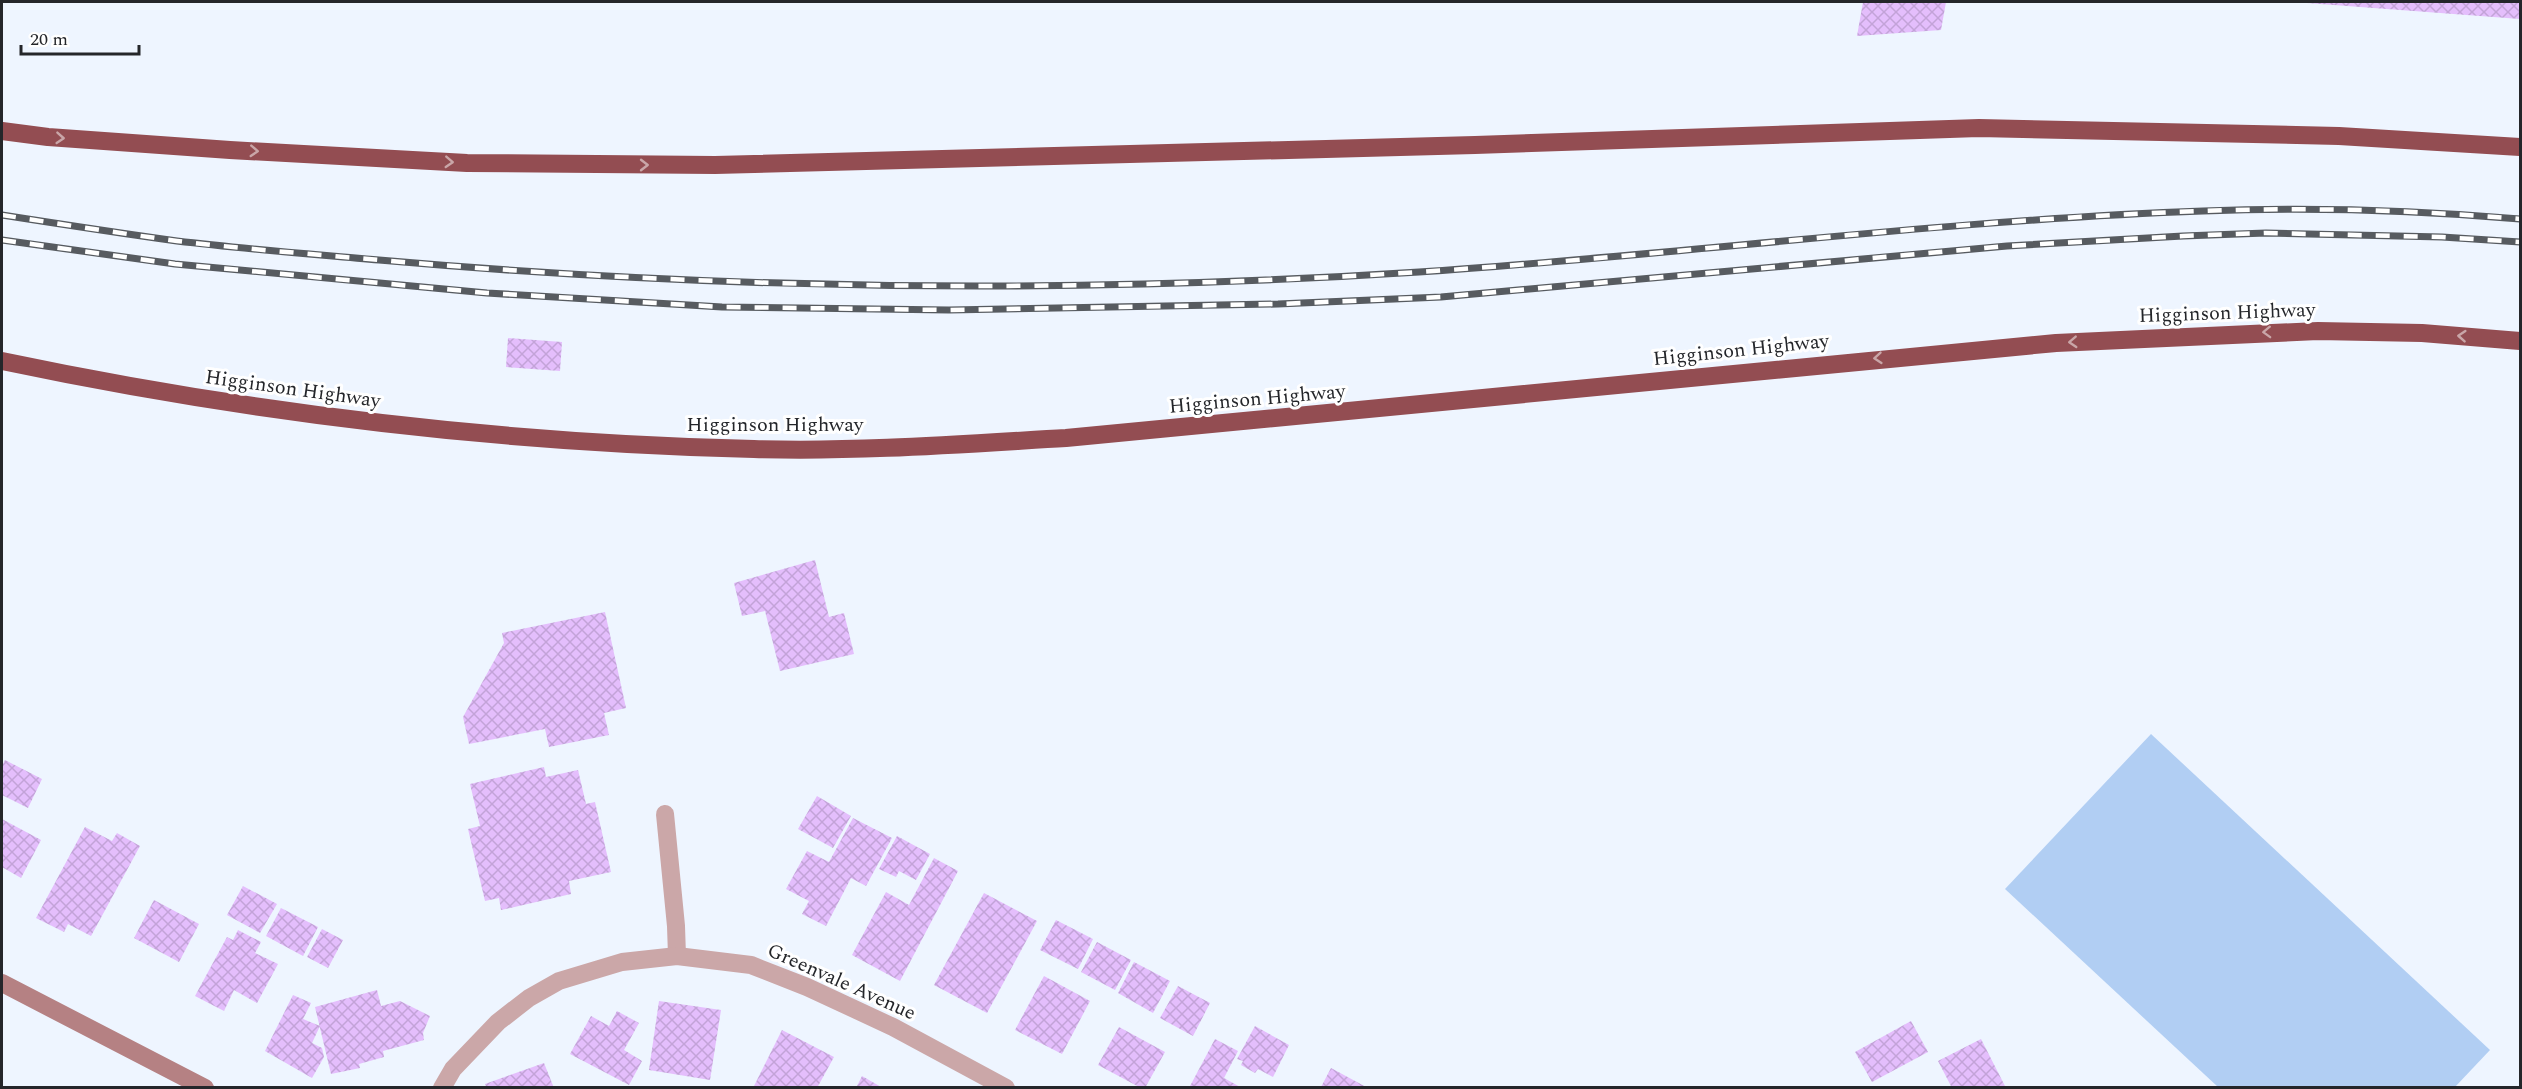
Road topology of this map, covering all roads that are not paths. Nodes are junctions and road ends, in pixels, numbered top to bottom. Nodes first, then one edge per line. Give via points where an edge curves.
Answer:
1 (2, 131) edge
2 (2520, 147) edge
3 (2520, 341) edge
4 (2, 361) edge
5 (665, 814) dead end
6 (677, 956) junction
7 (2, 983) edge
8 (205, 1088) edge
9 (442, 1088) edge
10 (1006, 1088) edge

1 -> 2 highway via 230,150 467,163 715,165 1979,128 2339,136
3 -> 4 highway, Higginson Highway via 2422,333 2318,331 2056,342 1066,438 907,447 756,449 451,432 217,402
5 - 6 street
6 - 9 street, Greenvale Avenue via 622,962 559,981 498,1022 453,1069
6 - 10 street, Greenvale Avenue via 751,965 893,1027
7 - 8 street

